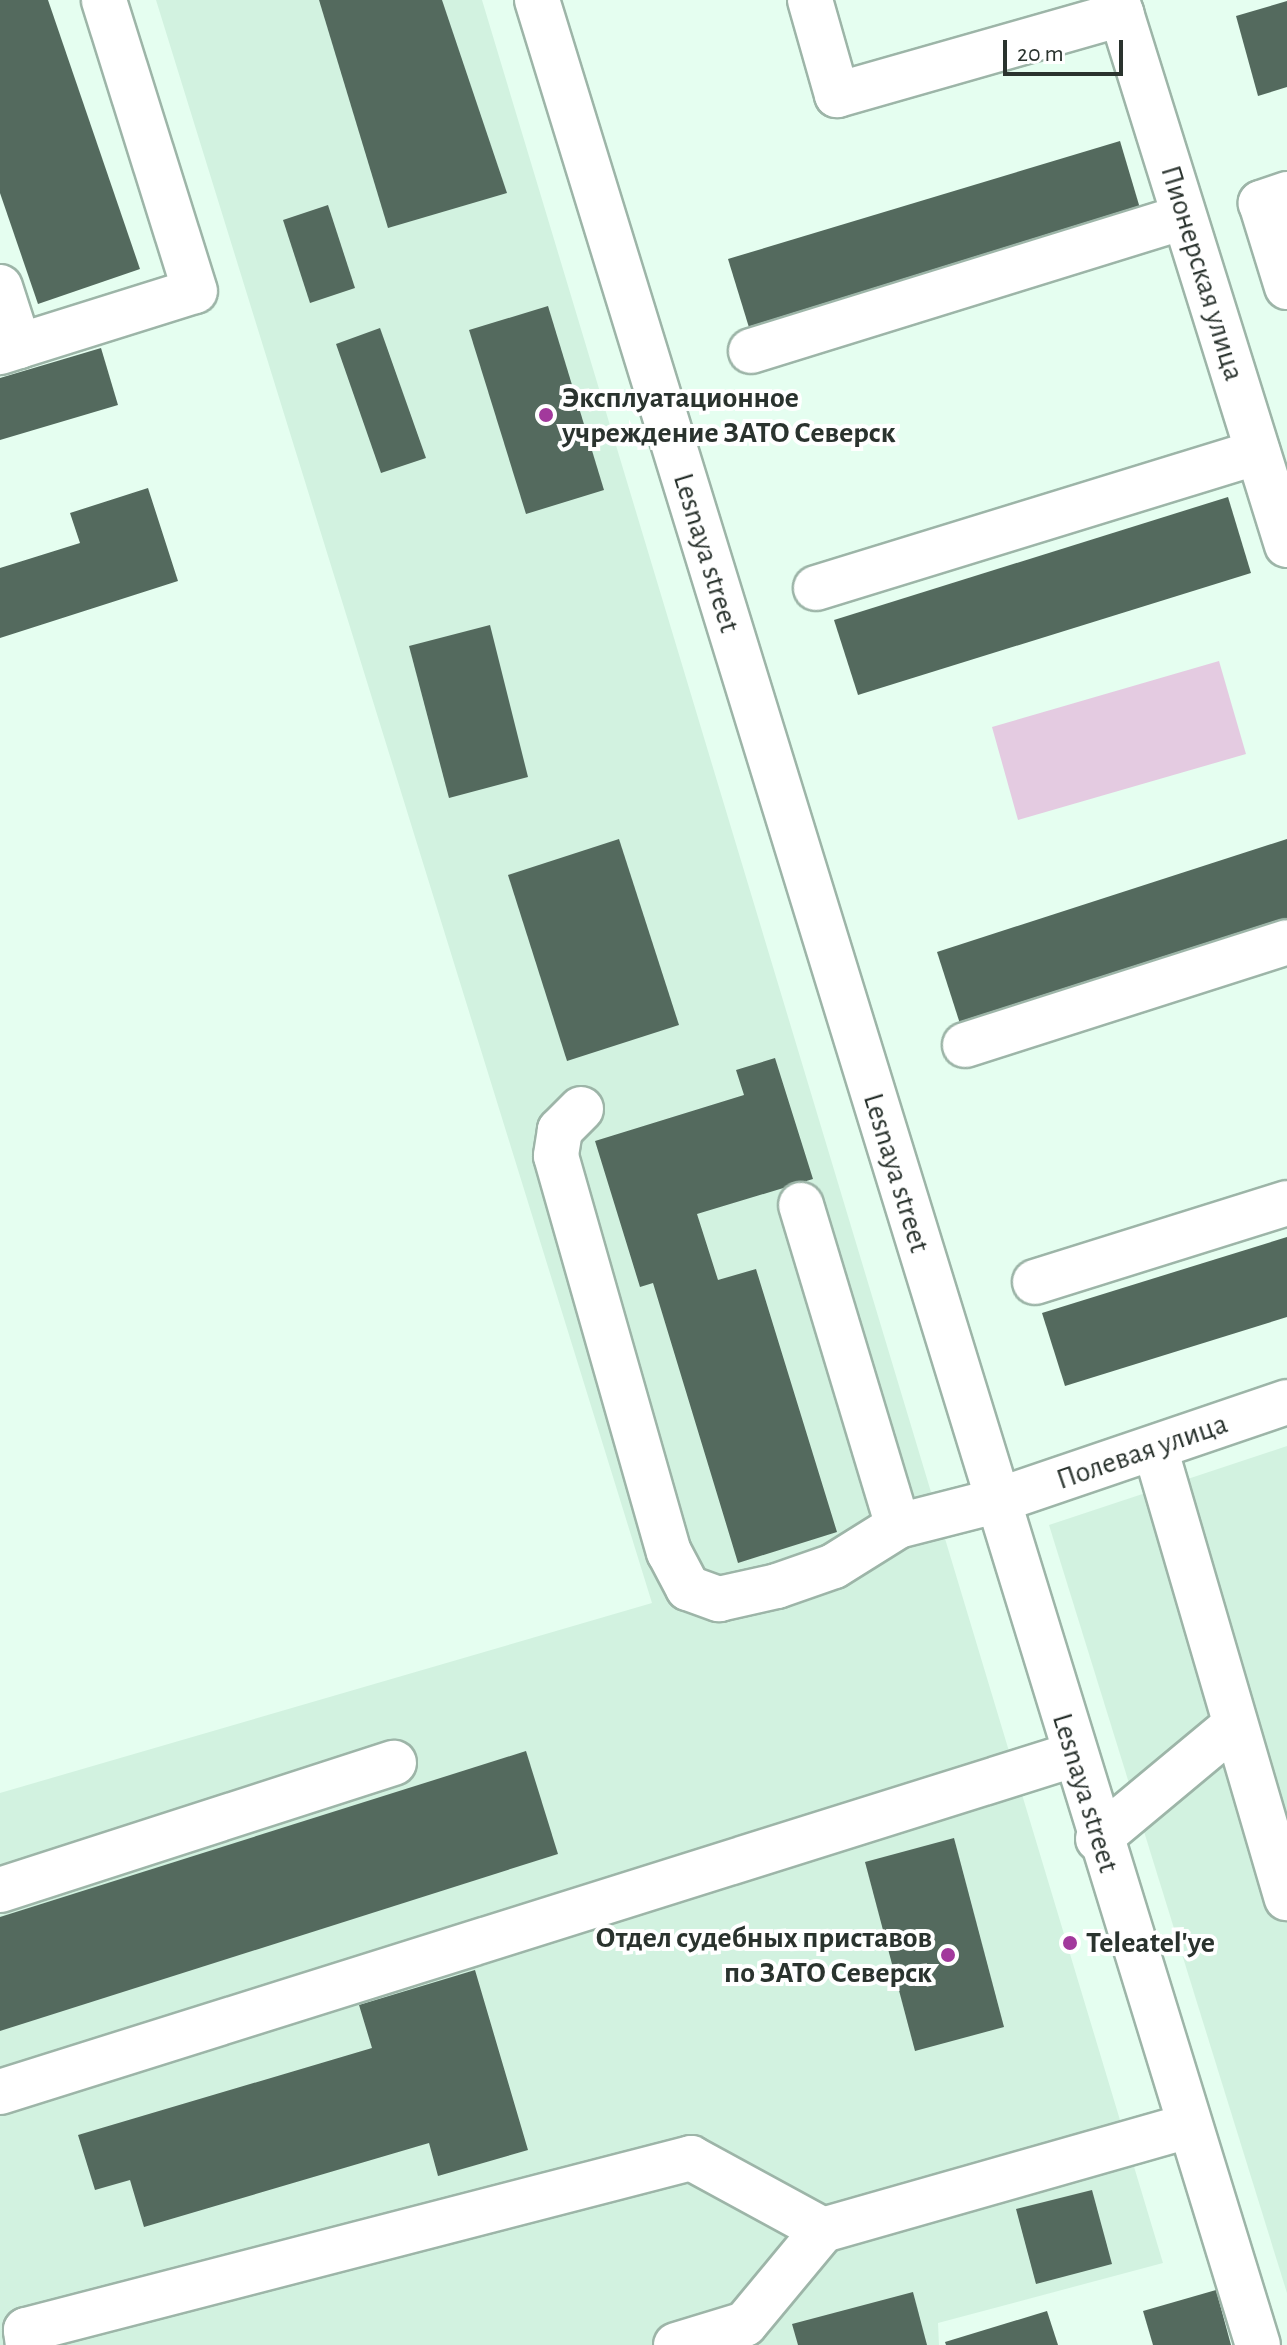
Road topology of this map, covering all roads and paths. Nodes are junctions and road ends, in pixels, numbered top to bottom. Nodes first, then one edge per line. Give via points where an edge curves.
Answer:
1 (104, 0) edge
2 (537, 0) edge
3 (810, 0) edge
4 (1120, 7) edge
5 (1287, 194) edge
6 (1184, 217) junction
7 (0, 287) edge
8 (1287, 287) edge
9 (10, 349) edge
10 (751, 351) dead end
11 (1258, 452) junction
12 (1287, 545) edge
13 (816, 588) dead end
14 (1287, 942) edge
15 (965, 1045) dead end
16 (581, 1109) dead end
17 (1287, 1203) edge
18 (801, 1205) dead end
19 (1035, 1282) dead end
20 (1287, 1402) edge
21 (1155, 1448) junction
22 (996, 1501) junction
23 (898, 1526) junction
24 (1235, 1725) junction
25 (1073, 1755) junction
26 (394, 1763) dead end
27 (1098, 1839) junction
28 (0, 1890) edge
29 (1287, 1898) edge
30 (0, 2092) edge
31 (1189, 2126) junction
32 (823, 2230) junction
33 (28, 2345) edge
34 (676, 2345) edge
35 (1258, 2345) edge

1 - 9 main road via 195,291
2 - 22 main road, Lesnaya street
3 - 4 main road via 837,95
4 - 6 main road, Пионерская улица
5 - 8 main road via 1261,203
6 - 10 main road
6 - 11 main road, Пионерская улица
7 - 9 main road
11 - 12 main road, Пионерская улица
11 - 13 main road
14 - 15 main road
16 - 23 main road, Полевая улица via 560,1130 556,1156 669,1552 688,1588 719,1599 777,1586 834,1566
17 - 19 main road
18 - 23 main road
20 - 21 main road, Полевая улица
21 - 22 main road, Полевая улица
21 - 24 main road
22 - 23 main road, Полевая улица
22 - 25 main road, Lesnaya street
24 - 27 main road
24 - 29 main road
25 - 27 main road, Lesnaya street
25 - 30 main road
26 - 28 main road
27 - 31 main road, Lesnaya street
31 - 32 main road
31 - 35 main road, Lesnaya street
32 - 33 main road via 691,2158 26,2330
32 - 34 main road via 745,2324

